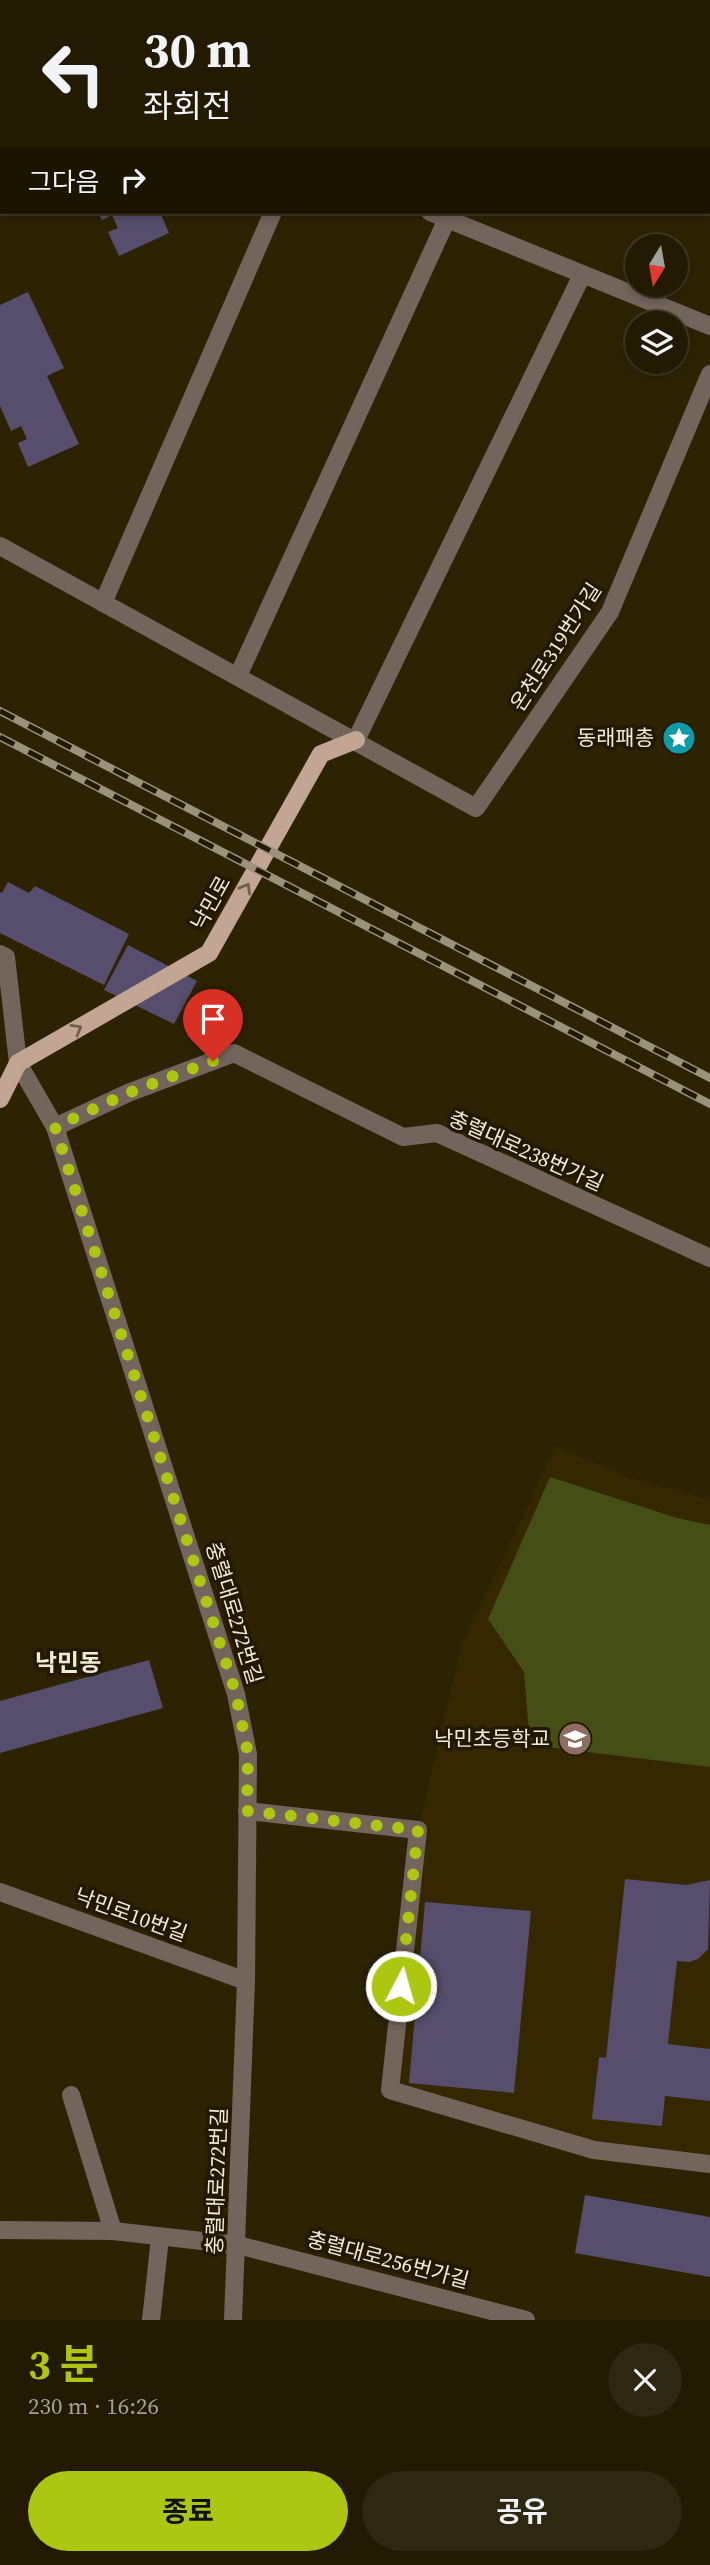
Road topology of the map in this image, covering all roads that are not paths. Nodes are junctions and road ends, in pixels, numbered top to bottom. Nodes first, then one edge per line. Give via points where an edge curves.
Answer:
1 (272, 214) edge
2 (438, 215) edge
3 (582, 275) junction
4 (710, 326) edge
5 (710, 373) edge
6 (0, 546) edge
7 (103, 603) junction
8 (238, 676) junction
9 (356, 740) junction
10 (0, 954) edge
11 (18, 1063) junction
12 (0, 1099) edge
13 (55, 1127) junction
14 (710, 1258) edge
15 (247, 1811) junction
16 (0, 1892) edge
17 (246, 1981) junction
18 (71, 2095) dead end
19 (710, 2164) edge
20 (0, 2230) edge
21 (113, 2231) junction
22 (160, 2238) junction
23 (238, 2245) junction
24 (151, 2320) edge
25 (233, 2320) edge
26 (526, 2320) edge

1 - 7 street
2 - 3 street
2 - 8 street
3 - 4 street
3 - 9 street
5 - 9 street, 온천로319번가길 via 610,612 476,808
6 - 7 street, 온천로319번가길
7 - 8 street, 온천로319번가길
8 - 9 street, 온천로319번가길
11 -> 9 main road, 낙민로 via 209,954 321,754
10 - 11 street, 충렬대로272번길 via 6,957
11 - 12 main road
11 - 13 street, 충렬대로272번길
13 - 14 street, 충렬대로238번가길 via 128,1093 234,1053 403,1137 437,1133
13 - 15 street, 충렬대로272번길 via 236,1694 248,1754
15 - 17 street, 충렬대로272번길
15 - 19 street via 418,1830 390,2090 594,2150
16 - 17 street, 낙민로10번길
17 - 23 street, 충렬대로272번길
18 - 21 street
20 - 21 street, 충렬대로256번가길
21 - 22 street, 충렬대로256번가길
22 - 23 street, 충렬대로256번가길
22 - 24 street
23 - 25 street, 충렬대로272번길
23 - 26 street, 충렬대로256번가길

